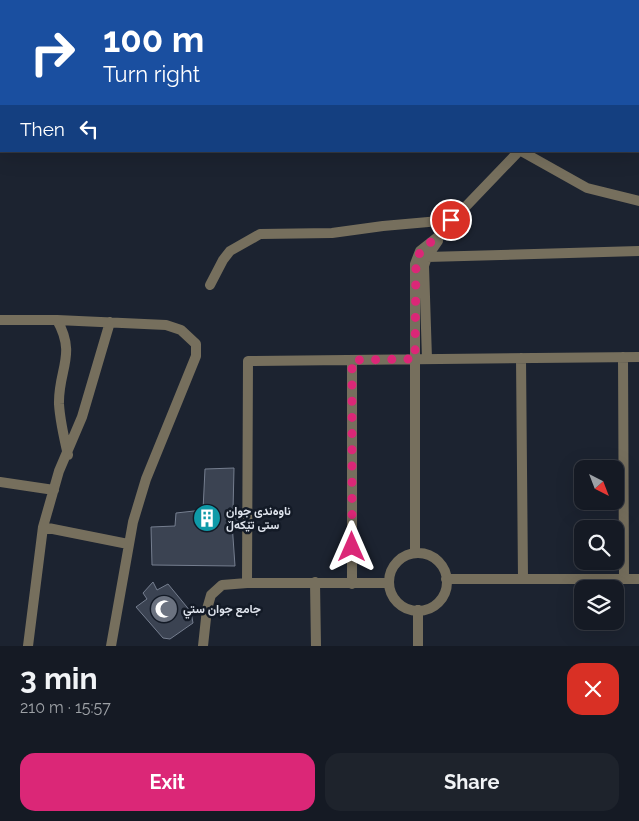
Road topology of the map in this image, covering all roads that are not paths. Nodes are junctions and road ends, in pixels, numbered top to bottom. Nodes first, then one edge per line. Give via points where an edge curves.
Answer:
1 (519, 152) edge
2 (522, 152) edge
3 (639, 201) edge
4 (451, 220) junction
5 (444, 232) junction
6 (639, 251) edge
7 (427, 257) junction
8 (210, 284) dead end
9 (420, 284) junction
10 (57, 320) junction
11 (1, 321) edge
12 (110, 322) junction
13 (623, 357) junction
14 (639, 357) edge
15 (521, 358) junction
16 (415, 359) junction
17 (427, 359) junction
18 (352, 360) junction
19 (68, 455) junction
20 (0, 482) edge
21 (54, 490) junction
22 (43, 527) junction
23 (128, 544) junction
24 (415, 553) junction
25 (446, 579) junction
26 (523, 579) junction
27 (624, 579) junction
28 (639, 579) edge
29 (315, 582) junction
30 (247, 583) junction
31 (389, 583) junction
32 (352, 584) junction
33 (418, 610) junction
34 (28, 646) edge
35 (111, 646) edge
36 (203, 646) edge
37 (316, 646) edge
38 (418, 646) edge

1 - 4 street
2 - 3 street via 587,188
4 - 5 street
4 - 8 street via 332,233 260,234 230,251
5 - 7 street
5 - 9 street via 418,255 416,264
6 - 7 street
7 - 9 street
9 - 16 street
9 - 17 street
10 - 11 street
10 - 12 street
10 - 19 street via 66,345 59,404
12 - 19 street
12 - 23 street via 158,324 180,330 196,344 196,356 146,479
13 - 14 street
13 - 15 street
13 - 27 street
15 - 17 street
15 - 26 street
16 - 17 street
16 - 18 street
16 - 24 street
18 - 30 street via 248,360
18 - 32 street
19 - 21 street
20 - 21 street
21 - 22 street
22 - 23 street
22 - 34 street
23 - 35 street
24 - 25 street via 424,553 440,563
24 - 31 street via 396,563
25 - 26 street
25 - 33 street via 446,589 436,604
26 - 27 street
27 - 28 street
29 - 30 street
29 - 32 street
29 - 37 street
30 - 36 street via 222,585 210,595
31 - 32 street
31 - 33 street via 398,603
33 - 38 street

